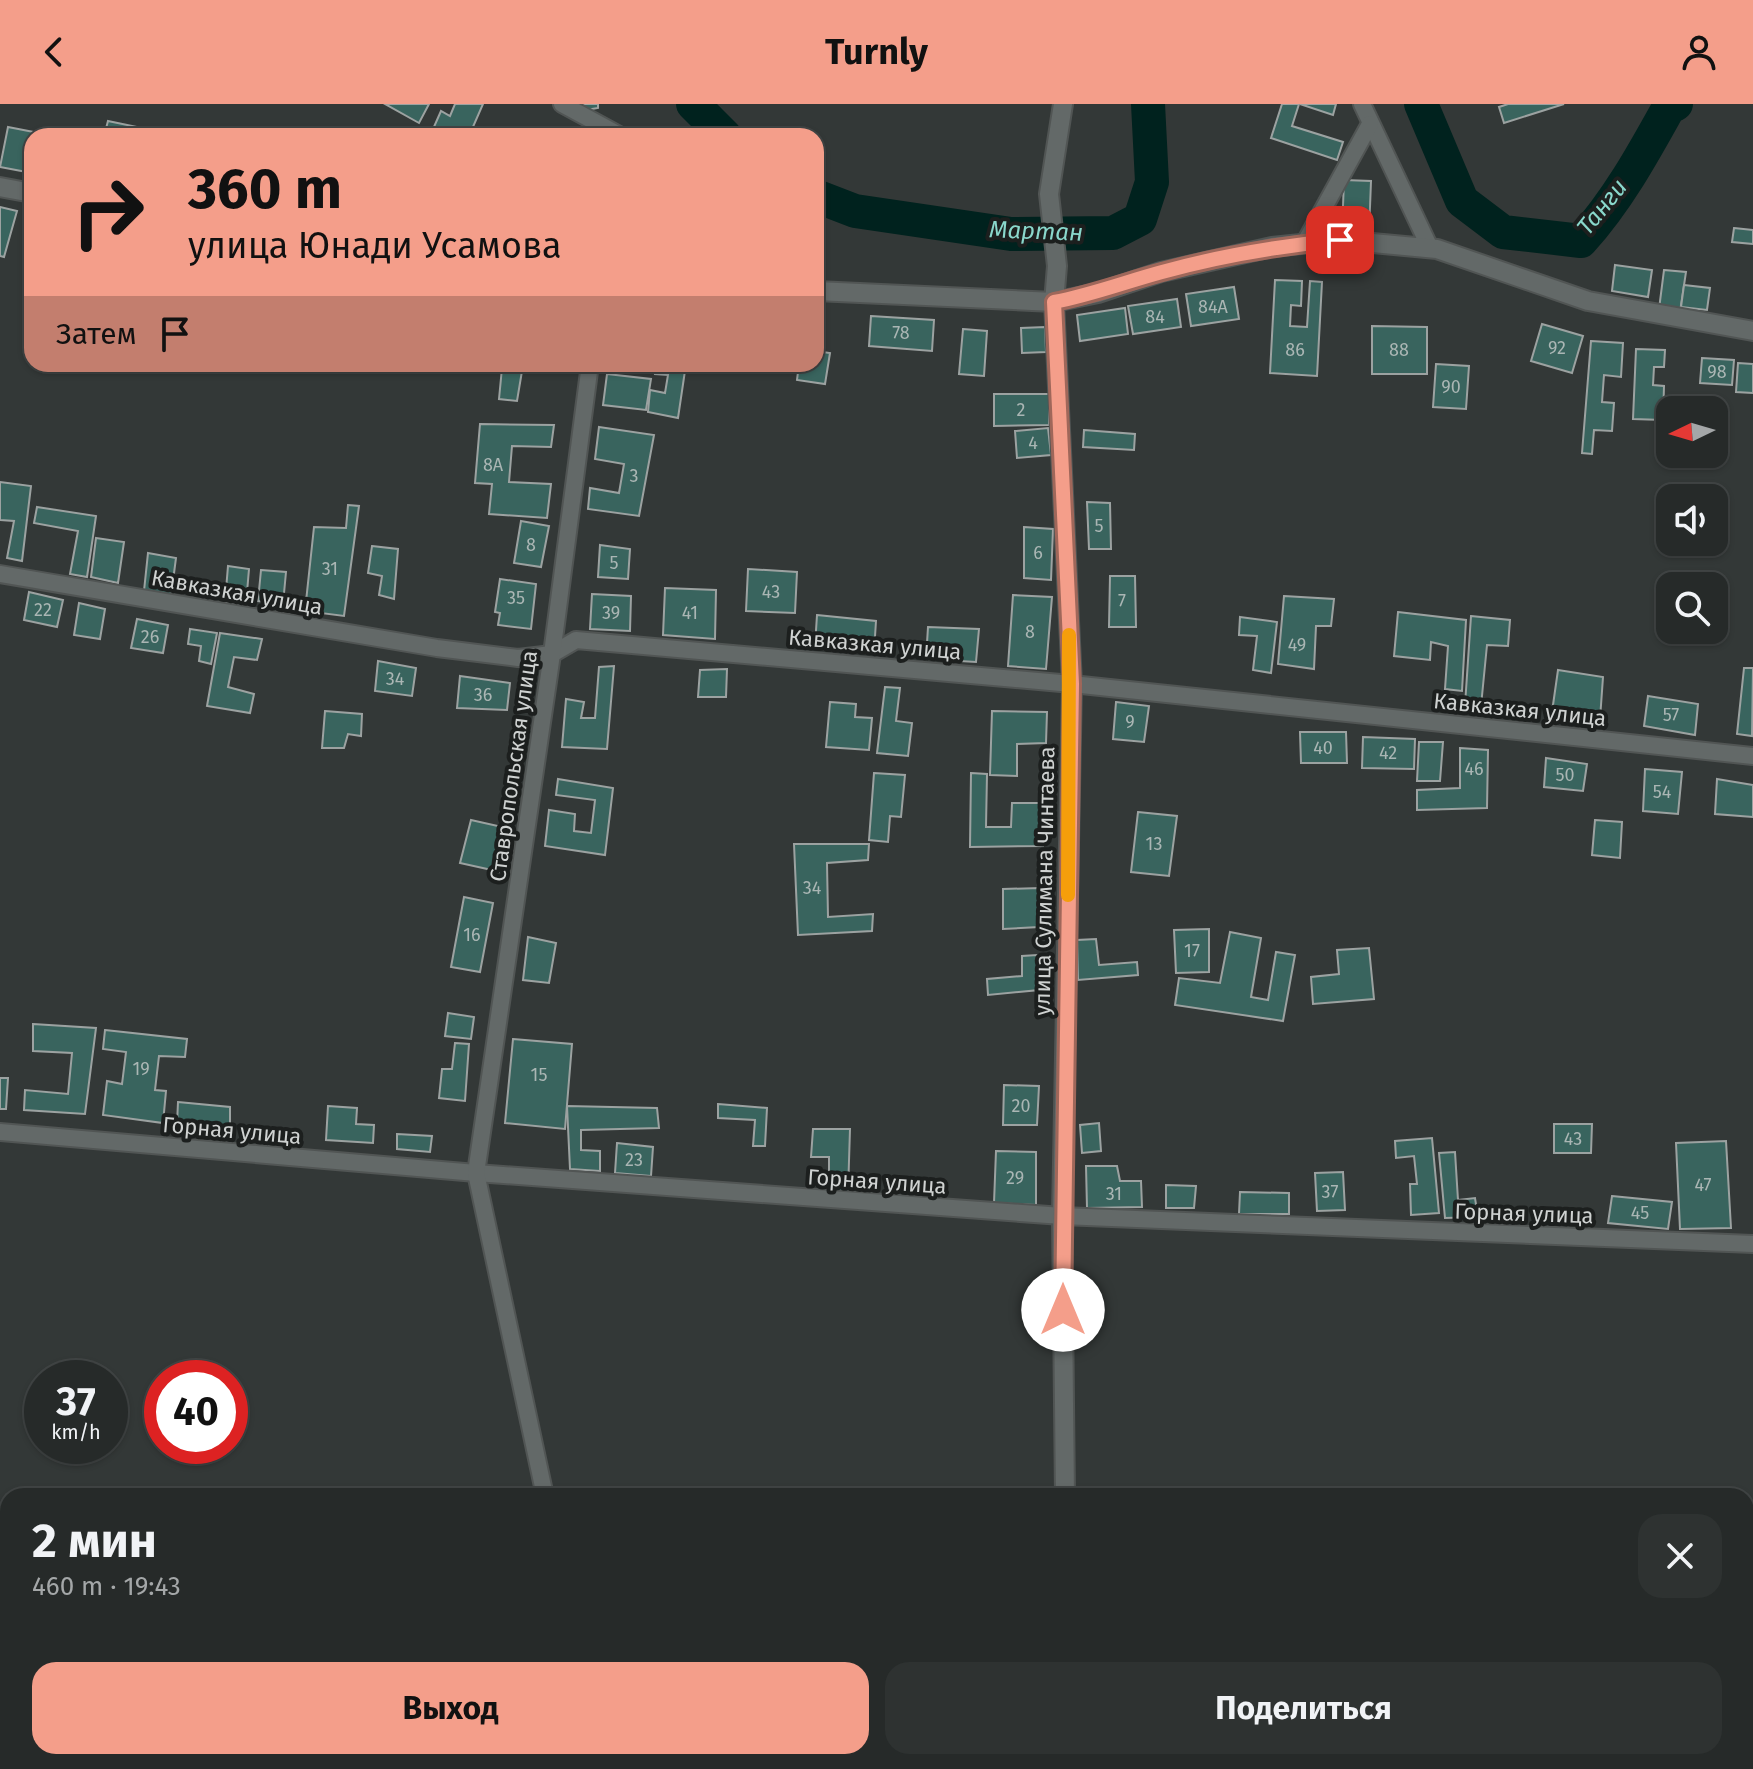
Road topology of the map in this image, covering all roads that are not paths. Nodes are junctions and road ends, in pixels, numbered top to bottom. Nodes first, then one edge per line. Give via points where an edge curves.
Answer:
1 (562, 104) edge
2 (1063, 104) edge
3 (1362, 104) edge
4 (1370, 124) junction
5 (606, 128) edge
6 (0, 187) edge
7 (24, 192) edge
8 (1304, 244) junction
9 (1430, 248) junction
10 (824, 291) edge
11 (1054, 302) junction
12 (1753, 331) edge
13 (589, 372) edge
14 (0, 574) edge
15 (552, 654) junction
16 (1072, 684) junction
17 (1753, 756) edge
18 (0, 1132) edge
19 (476, 1173) junction
20 (1062, 1216) junction
21 (1753, 1244) edge
22 (543, 1488) edge
23 (1065, 1488) edge

1 - 5 street
2 - 11 street, улица Сулимана Чинтаева via 1049,194 1057,266
3 - 4 street
4 - 8 street
4 - 9 street
6 - 7 street
8 - 9 street via 1340,240
8 - 11 street via 1161,272
9 - 12 street via 1588,301
10 - 11 street
11 - 16 street, улица Сулимана Чинтаева
13 - 15 street, Ставропольская улица
14 - 15 street, Кавказкая улица via 437,648 518,658
15 - 16 street, Кавказкая улица via 576,640
15 - 19 street, Ставропольская улица
16 - 17 street, Кавказкая улица
16 - 20 street, улица Сулимана Чинтаева
18 - 19 street, Горная улица
19 - 20 street, Горная улица
19 - 22 street
20 - 21 street, Горная улица
20 - 23 street, улица Сулимана Чинтаева

